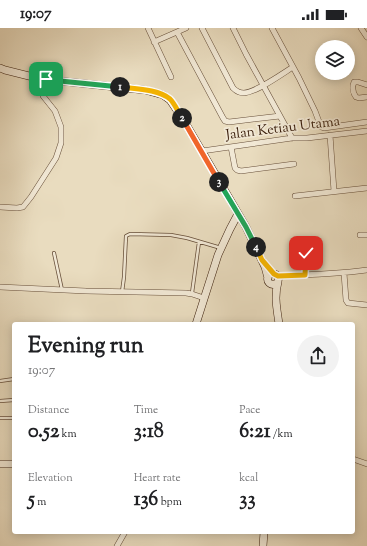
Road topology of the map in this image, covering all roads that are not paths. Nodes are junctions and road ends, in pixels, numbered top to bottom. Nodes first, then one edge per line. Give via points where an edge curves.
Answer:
1 (148, 28) edge
2 (186, 28) edge
3 (202, 28) edge
4 (233, 28) edge
5 (272, 28) edge
6 (360, 28) edge
7 (177, 32) junction
8 (367, 37) edge
9 (154, 42) junction
10 (293, 67) junction
11 (0, 68) edge
12 (171, 77) dead end
13 (46, 79) junction
14 (263, 85) junction
15 (367, 85) edge
16 (367, 97) edge
17 (280, 116) junction
18 (367, 122) edge
19 (367, 131) edge
20 (330, 135) junction
21 (292, 138) junction
22 (231, 147) junction
23 (202, 151) junction
24 (294, 164) dead end
25 (367, 188) edge
26 (334, 191) junction
27 (295, 196) dead end
28 (0, 207) edge
29 (238, 214) junction
30 (360, 235) dead end
31 (367, 235) edge
32 (198, 242) junction
33 (306, 245) dead end
34 (221, 248) junction
35 (54, 253) dead end
36 (262, 260) junction
37 (367, 270) edge
38 (344, 273) junction
39 (305, 275) junction
40 (277, 278) junction
41 (269, 281) junction
42 (0, 287) edge
43 (62, 290) junction
44 (122, 292) junction
45 (192, 294) junction
46 (204, 298) junction
47 (275, 301) junction
48 (367, 305) edge
49 (197, 322) edge
50 (279, 322) edge
51 (12, 379) edge
52 (0, 380) edge
53 (12, 400) edge
54 (0, 401) edge
55 (0, 418) edge
56 (12, 418) edge
57 (355, 460) edge
58 (0, 464) edge
59 (12, 464) edge
60 (367, 464) edge
61 (124, 534) edge
62 (264, 534) edge
63 (117, 546) edge
64 (263, 546) edge

1 - 9 street
2 - 7 street
3 - 14 street via 235,90 244,93
4 - 14 street
5 - 10 street
6 - 8 street
7 - 9 street
7 - 17 street via 225,120 228,122
9 - 12 street
10 - 14 street
10 - 18 street via 321,127
11 - 13 street
13 - 23 street via 145,90 164,95 175,106
13 - 28 street via 43,96 55,111 61,127 61,143 56,158 23,206
14 - 17 street
15 - 16 street via 358,82 354,82 353,85 356,97
17 - 21 street
19 - 20 street, Jalan Ketiau Utama
20 - 21 street, Jalan Ketiau Utama
20 - 26 street
21 - 22 street, Jalan Ketiau Utama
22 - 23 street, Jalan Ketiau Utama
22 - 24 street via 237,170
23 - 29 street
25 - 26 street
26 - 27 street
29 - 34 street
29 - 36 street
30 - 31 street
32 - 34 lane
32 - 44 lane via 171,235 126,236
32 - 45 lane
33 - 39 street
34 - 46 street
35 - 43 lane
36 - 40 street
36 - 41 street
37 - 38 street
38 - 39 street
38 - 48 street via 348,303
39 - 40 street
40 - 41 street via 274,285
40 - 47 street
41 - 47 street
42 - 43 street
43 - 44 street
44 - 45 street
45 - 46 street
46 - 49 street
47 - 50 street
51 - 52 lane
53 - 54 lane
55 - 56 lane
57 - 60 street
58 - 59 street
61 - 63 street
62 - 64 street

